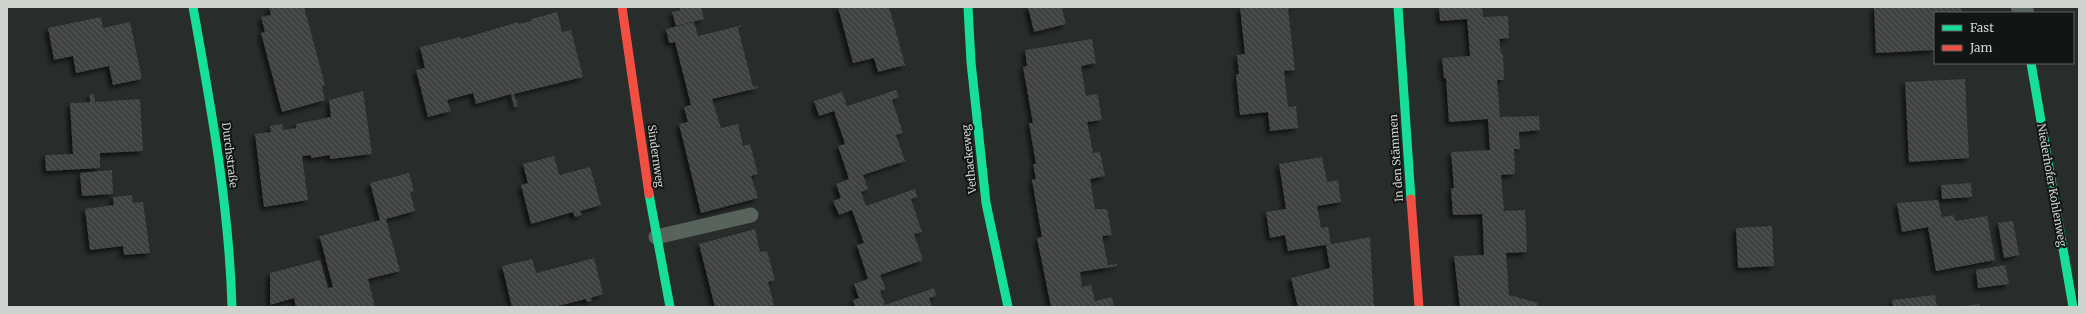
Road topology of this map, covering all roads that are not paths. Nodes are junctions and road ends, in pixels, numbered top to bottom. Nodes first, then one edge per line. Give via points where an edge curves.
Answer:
1 (193, 7) edge
2 (622, 7) edge
3 (968, 7) edge
4 (1398, 7) edge
5 (2032, 64) edge
6 (751, 215) dead end
7 (656, 237) junction
8 (232, 307) edge
9 (670, 307) edge
10 (1008, 307) edge
11 (1419, 307) edge
12 (2073, 307) edge

1 - 8 street, Durchstraße via 215,127 232,270
2 - 7 street, Sindernweg
3 - 10 street, Vethackeweg via 971,62 986,203
4 - 11 street, In den Stämmen
5 - 12 street, Niederhofer Kohlenweg
6 - 7 lane
7 - 9 street, Sindernweg

